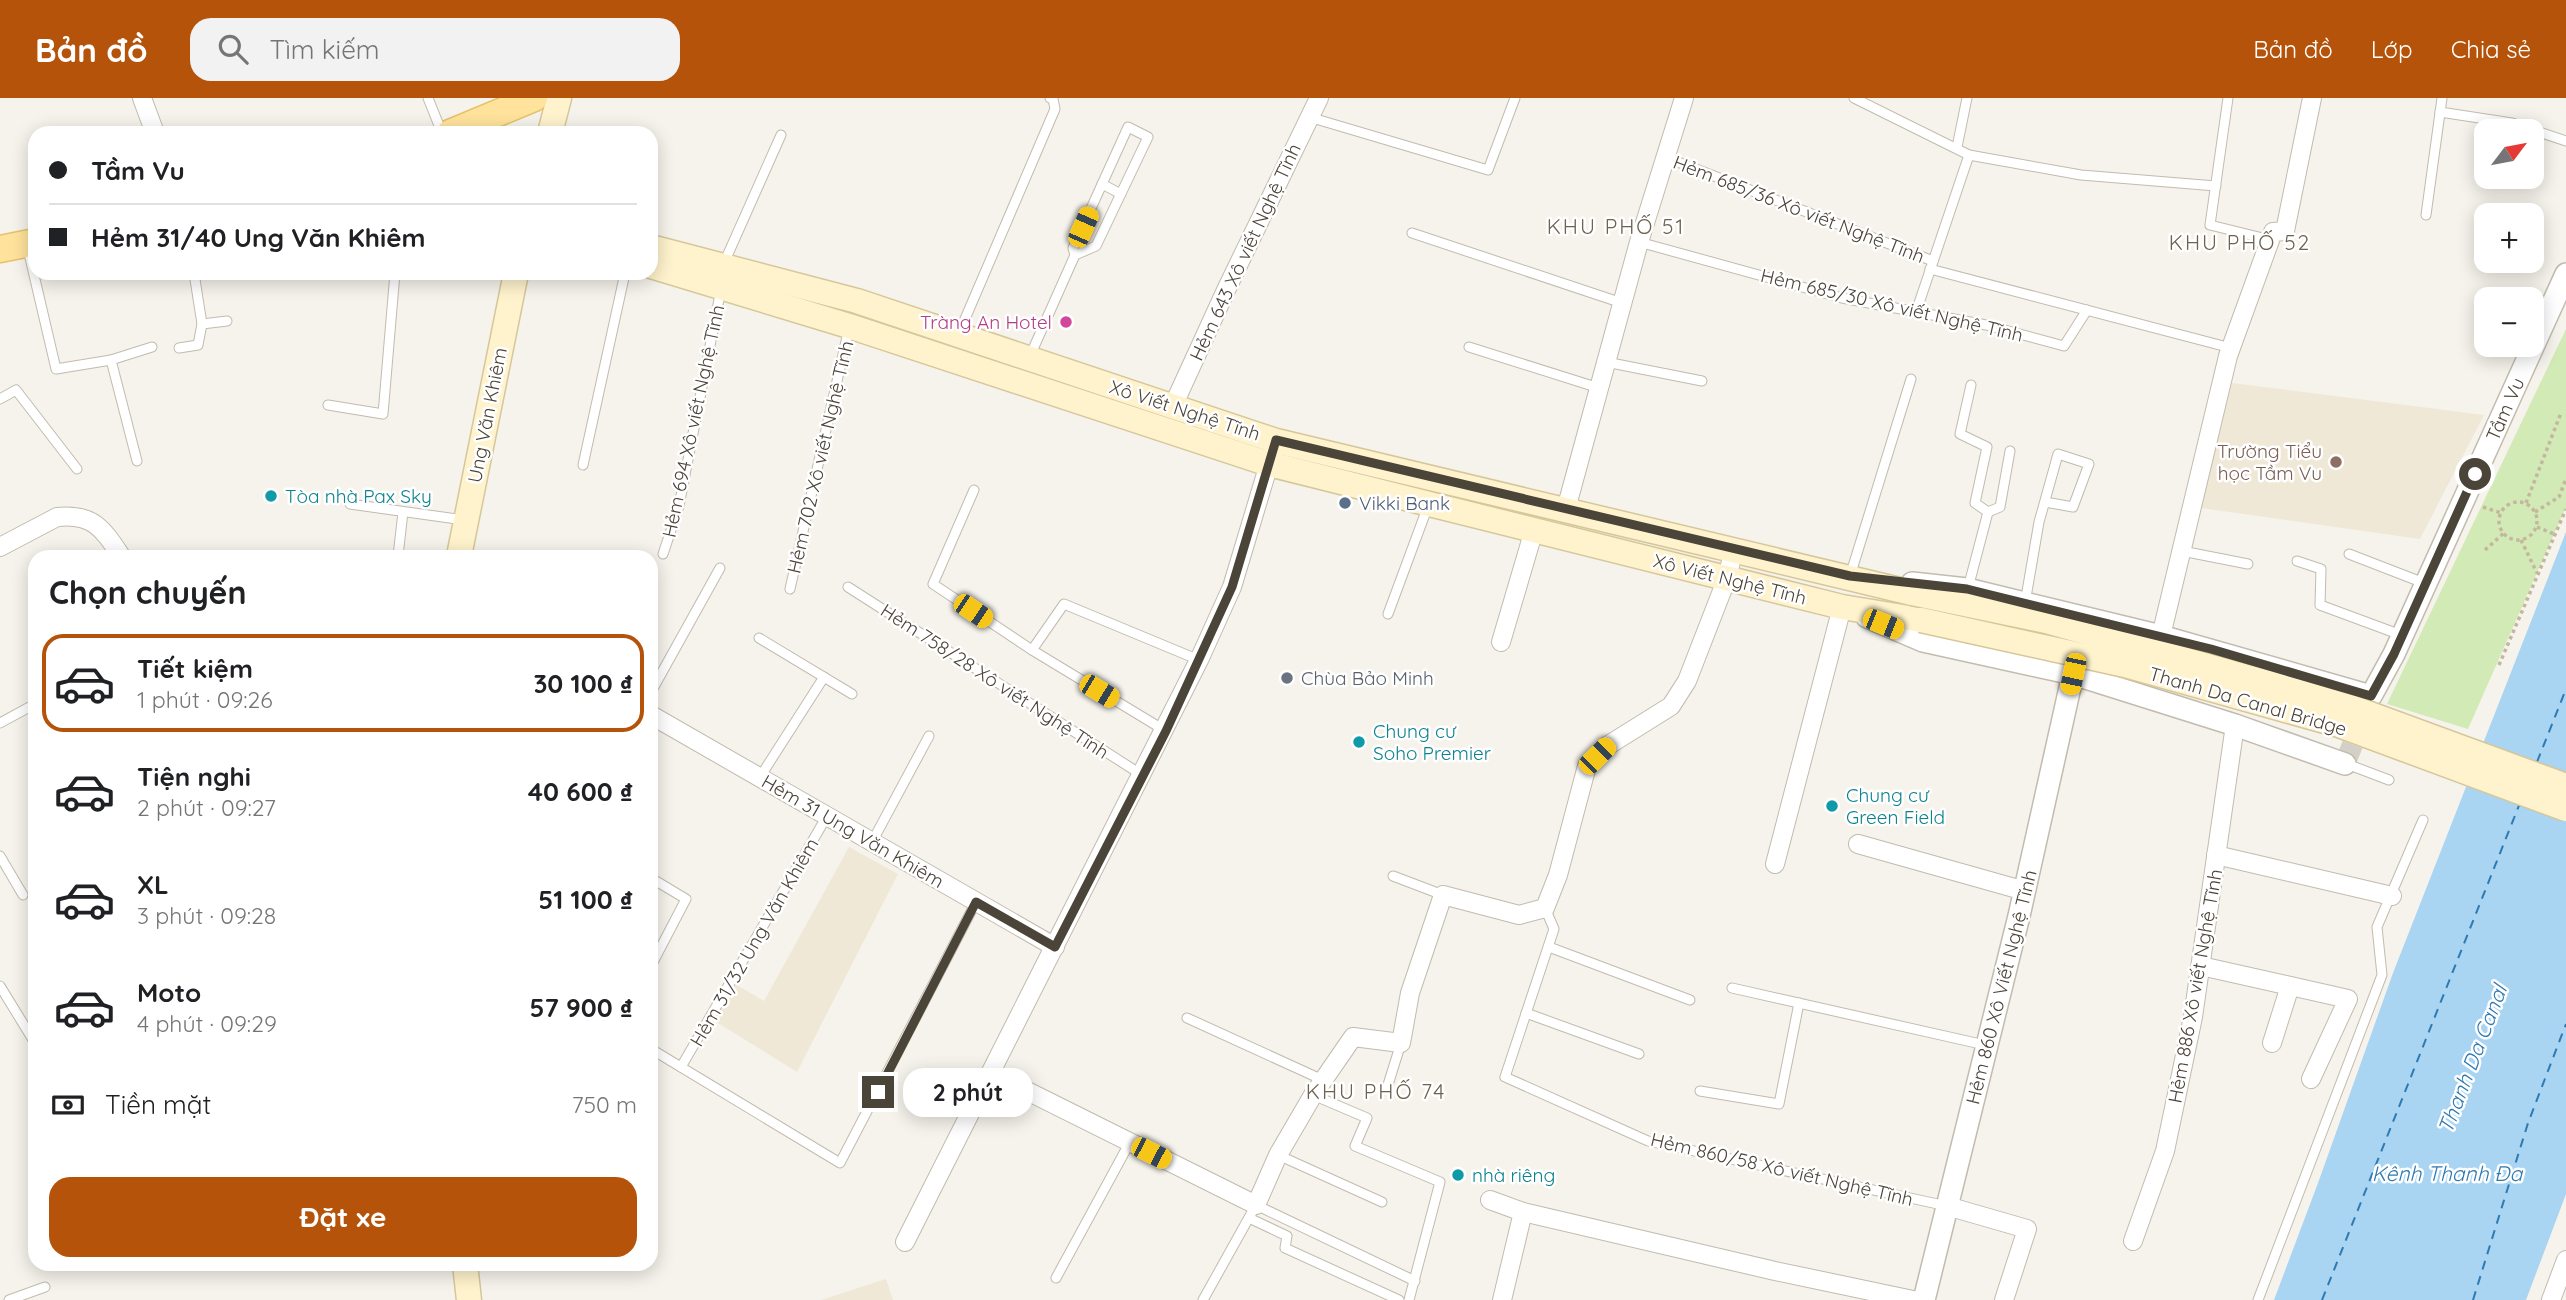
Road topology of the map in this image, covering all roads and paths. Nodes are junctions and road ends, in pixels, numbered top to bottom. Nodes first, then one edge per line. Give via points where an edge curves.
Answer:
1 (142, 98) edge
2 (428, 98) edge
3 (534, 98) edge
4 (559, 98) edge
5 (1050, 98) edge
6 (1319, 98) edge
7 (1515, 98) edge
8 (1684, 98) edge
9 (1854, 98) edge
10 (1967, 98) edge
11 (2228, 98) edge
12 (2312, 98) edge
13 (2442, 98) edge
14 (2440, 112) junction
15 (1309, 117) junction
16 (152, 126) edge
17 (439, 126) edge
18 (467, 126) edge
19 (552, 126) edge
20 (781, 135) dead end
21 (2566, 141) edge
22 (1957, 147) junction
23 (1969, 155) junction
24 (1665, 157) junction
25 (1102, 184) junction
26 (2216, 186) junction
27 (1121, 194) junction
28 (2426, 215) dead end
29 (1412, 233) dead end
30 (2271, 240) junction
31 (1639, 242) junction
32 (28, 244) edge
33 (0, 249) edge
34 (658, 250) edge
35 (1075, 255) junction
36 (1931, 265) junction
37 (658, 267) edge
38 (2566, 274) edge
39 (722, 276) junction
40 (38, 280) edge
41 (195, 280) edge
42 (394, 280) edge
43 (515, 280) edge
44 (623, 280) edge
45 (857, 301) junction
46 (1622, 303) junction
47 (2087, 310) junction
48 (1916, 312) junction
49 (227, 321) dead end
50 (202, 324) junction
51 (849, 326) junction
52 (958, 334) junction
53 (152, 347) dead end
54 (1469, 347) dead end
55 (179, 348) dead end
56 (2231, 348) junction
57 (1029, 358) junction
58 (111, 360) junction
59 (1606, 362) junction
60 (1910, 379) dead end
61 (1702, 381) dead end
62 (1971, 385) dead end
63 (1599, 388) junction
64 (0, 399) edge
65 (328, 405) dead end
66 (1173, 406) junction
67 (2561, 413) dead end
68 (1276, 440) junction
69 (2010, 451) dead end
70 (137, 461) dead end
71 (1269, 464) junction
72 (583, 465) dead end
73 (77, 469) dead end
74 (2566, 479) edge
75 (974, 490) dead end
76 (2045, 502) junction
77 (2526, 503) junction
78 (350, 504) dead end
79 (1429, 504) junction
80 (1566, 509) junction
81 (2566, 509) edge
82 (403, 512) junction
83 (1988, 512) junction
84 (2535, 512) junction
85 (466, 521) junction
86 (2536, 527) junction
87 (1534, 530) junction
88 (2504, 533) junction
89 (2554, 534) dead end
90 (2521, 540) junction
91 (0, 547) edge
92 (1734, 549) junction
93 (117, 550) edge
94 (399, 550) edge
95 (460, 550) edge
96 (2485, 550) dead end
97 (2182, 551) junction
98 (663, 554) dead end
99 (2349, 554) dead end
100 (2297, 561) dead end
101 (2248, 564) dead end
102 (720, 568) dead end
103 (2537, 572) dead end
104 (1850, 576) junction
105 (1727, 578) junction
106 (2426, 584) junction
107 (848, 587) dead end
108 (790, 589) dead end
109 (1967, 589) junction
110 (1912, 593) joint
111 (2025, 603) junction
112 (1842, 607) junction
113 (1388, 614) dead end
114 (1922, 620) joint
115 (2161, 636) junction
116 (2402, 636) junction
117 (760, 638) dead end
118 (1501, 642) dead end
119 (1032, 650) junction
120 (1199, 660) junction
121 (2499, 665) dead end
122 (2073, 674) junction
123 (824, 677) junction
124 (658, 679) edge
125 (852, 694) dead end
126 (2371, 696) joint
127 (28, 708) edge
128 (658, 719) edge
129 (0, 723) edge
130 (2235, 725) junction
131 (1166, 731) junction
132 (929, 736) dead end
133 (2345, 764) joint
134 (1142, 775) junction
135 (760, 777) junction
136 (2389, 780) dead end
137 (2566, 786) edge
138 (2566, 809) edge
139 (827, 816) junction
140 (2423, 820) dead end
141 (872, 842) junction
142 (1858, 844) dead end
143 (2216, 855) junction
144 (0, 856) edge
145 (1775, 864) dead end
146 (1393, 876) dead end
147 (658, 882) edge
148 (2025, 891) junction
149 (23, 895) dead end
150 (1443, 895) junction
151 (2392, 896) junction
152 (976, 902) junction
153 (1545, 908) junction
154 (1055, 947) junction
155 (1549, 947) junction
156 (658, 953) edge
157 (2201, 966) junction
158 (0, 986) edge
159 (2290, 986) junction
160 (1732, 988) dead end
161 (1690, 1000) dead end
162 (1799, 1003) junction
163 (1526, 1013) junction
164 (1187, 1018) dead end
165 (28, 1032) edge
166 (1401, 1043) junction
167 (2273, 1043) dead end
168 (1987, 1045) junction
169 (658, 1053) edge
170 (1639, 1054) dead end
171 (681, 1067) junction
172 (991, 1073) junction
173 (2311, 1079) dead end
174 (1318, 1088) junction
175 (1387, 1088) dead end
176 (1700, 1091) dead end
177 (1130, 1142) junction
178 (1278, 1155) junction
179 (1490, 1200) dead end
180 (1382, 1202) dead end
181 (1947, 1206) junction
182 (1253, 1212) junction
183 (1523, 1212) junction
184 (2133, 1241) dead end
185 (905, 1242) dead end
186 (2566, 1260) edge
187 (466, 1271) edge
188 (1056, 1278) dead end
189 (1415, 1282) junction
190 (44, 1287) dead end
191 (9, 1300) edge
192 (469, 1300) edge
193 (1203, 1300) edge
194 (1399, 1300) edge
195 (1409, 1300) edge
196 (1502, 1300) edge
197 (1913, 1300) edge
198 (1924, 1300) edge
199 (2004, 1300) edge
200 (2258, 1300) edge
201 (2551, 1300) edge

1 - 16 street
2 - 17 lane
3 - 18 main road
4 - 19 main road
5 - 52 lane via 1055,109
6 - 15 street, Hẻm 643 Xô viết Nghệ Tĩnh
7 - 15 lane via 1488,170
8 - 24 street
9 - 22 lane
10 - 22 lane
11 - 26 lane
12 - 30 street via 2285,231 2273,232
13 - 14 lane
14 - 21 lane via 2512,123
14 - 28 lane
15 - 66 street, Hẻm 643 Xô viết Nghệ Tĩnh
20 - 39 lane, Hẻm 694 Xô viết Nghệ Tĩnh
22 - 23 lane
23 - 26 lane via 2081,175
23 - 36 lane
24 - 31 street
24 - 36 lane, Hẻm 685/36 Xô viết Nghệ Tĩnh
25 - 27 lane
25 - 27 lane via 1128,127 1148,137
25 - 35 lane via 1073,248
26 - 30 lane via 2210,225
27 - 35 lane via 1096,246
29 - 46 lane
30 - 56 street
31 - 46 street
31 - 48 lane, Hẻm 685/30 Xô viết Nghệ Tĩnh via 1842,298
32 - 33 main road
34 - 39 main road, Xô Viết Nghệ Tĩnh
35 - 57 lane
36 - 47 lane
36 - 48 lane
37 - 39 main road, Xô Viết Nghệ Tĩnh
38 - 106 street, Tầm Vu
39 - 45 main road, Xô Viết Nghệ Tĩnh
39 - 51 main road, Xô Viết Nghệ Tĩnh
39 - 98 lane, Hẻm 694 Xô viết Nghệ Tĩnh via 679,506
40 - 58 lane via 56,369
41 - 50 lane
42 - 65 lane via 383,414
43 - 85 main road, Ung Văn Khiêm
44 - 72 lane
45 - 51 street
45 - 52 main road, Xô Viết Nghệ Tĩnh
46 - 59 street
47 - 48 lane, Hẻm 685/30 Xô viết Nghệ Tĩnh via 2064,346
47 - 56 lane
49 - 50 lane
50 - 55 lane via 198,345
51 - 71 main road, Xô Viết Nghệ Tĩnh
51 - 108 lane, Hẻm 702 Xô viết Nghệ Tĩnh
52 - 57 main road, Xô Viết Nghệ Tĩnh
53 - 58 lane
54 - 63 lane
56 - 97 street
57 - 66 main road, Xô Viết Nghệ Tĩnh
58 - 70 lane
59 - 61 lane
59 - 63 street
60 - 104 lane
62 - 83 lane via 1960,434 1987,447 1975,503
63 - 80 street
64 - 73 lane via 16,390
66 - 68 main road, Xô Viết Nghệ Tĩnh
67 - 77 path
68 - 71 street
68 - 80 main road, Xô Viết Nghệ Tĩnh
69 - 83 lane via 2000,508
71 - 79 main road, Xô Viết Nghệ Tĩnh
71 - 120 street via 1232,587
74 - 84 path via 2559,497
75 - 119 lane via 933,584
76 - 76 lane via 2058,454 2088,464 2073,507
76 - 111 lane
77 - 84 path
77 - 88 path via 2513,502 2503,509 2499,522
78 - 82 lane
79 - 87 main road, Xô Viết Nghệ Tĩnh
79 - 113 lane
80 - 92 main road, Xô Viết Nghệ Tĩnh
81 - 121 path
82 - 85 lane
82 - 94 lane
83 - 109 lane
84 - 86 path
85 - 95 main road, Ung Văn Khiêm
86 - 89 path
86 - 90 path
87 - 105 main road, Xô Viết Nghệ Tĩnh
87 - 118 street
88 - 90 path
88 - 96 path
90 - 103 path
91 - 93 street via 57,517 68,516 89,519
92 - 104 main road, Xô Viết Nghệ Tĩnh
92 - 105 street
97 - 101 lane
97 - 115 street
99 - 106 lane
100 - 116 lane via 2321,569 2320,605
102 - 124 lane
104 - 109 street, Xô Viết Nghệ Tĩnh
104 - 110 main road, Xô Viết Nghệ Tĩnh
105 - 112 main road, Xô Viết Nghệ Tĩnh
105 - 153 street via 1687,681 1671,706 1607,746 1587,766
106 - 116 street, Tầm Vu
107 - 134 lane, Hẻm 758/28 Xô viết Nghệ Tĩnh
109 - 111 street, Xô Viết Nghệ Tĩnh
110 - 137 main road, Thanh Da Canal Bridge, bridge via 2046,621 2340,703
111 - 115 street, Xô Viết Nghệ Tĩnh
112 - 114 main road, Xô Viết Nghệ Tĩnh
112 - 122 street, Xô Viết Nghệ Tĩnh via 1923,641
112 - 145 street
114 - 138 main road, Thanh Da Canal Bridge, bridge via 2125,665 2339,725
115 - 126 street, Xô Viết Nghệ Tĩnh
116 - 126 street, Tầm Vu
117 - 123 lane
119 - 120 lane via 1064,604
119 - 131 lane
120 - 131 street
122 - 130 street, Xô Viết Nghệ Tĩnh
122 - 148 street, Hẻm 860 Xô Viết Nghệ Tĩnh
123 - 125 lane
123 - 135 lane
127 - 129 lane
128 - 135 street, Hẻm 31 Ung Văn Khiêm
130 - 133 street, Xô Viết Nghệ Tĩnh
130 - 143 street, Hẻm 886 Xô viết Nghệ Tĩnh
131 - 134 street
132 - 141 lane
133 - 136 lane
134 - 154 street
135 - 139 street, Hẻm 31 Ung Văn Khiêm
139 - 141 street, Hẻm 31 Ung Văn Khiêm
139 - 171 lane, Hẻm 31/32 Ung Văn Khiêm
140 - 151 lane
141 - 152 street, Hẻm 31 Ung Văn Khiêm
142 - 148 street
143 - 151 street
143 - 157 street, Hẻm 886 Xô viết Nghệ Tĩnh
144 - 149 lane
146 - 150 lane
147 - 156 lane via 686,899
148 - 168 street, Hẻm 860 Xô Viết Nghệ Tĩnh
150 - 153 street via 1520,915
150 - 166 street via 1410,993
151 - 200 lane via 2376,927 2382,975
152 - 154 street, Hẻm 31 Ung Văn Khiêm
152 - 171 lane, Hẻm 31/32 Ung Văn Khiêm via 840,1163
153 - 155 lane via 1554,929
154 - 172 street
155 - 161 lane
155 - 163 lane
157 - 159 street
157 - 184 street, Hẻm 886 Xô viết Nghệ Tĩnh via 2165,1151
158 - 165 lane
159 - 167 street
159 - 173 street via 2348,999
160 - 162 lane
162 - 168 lane
162 - 176 lane via 1779,1104
163 - 170 lane
163 - 181 lane, Hẻm 860/58 Xô viết Nghệ Tĩnh via 1505,1077 1648,1141
164 - 174 lane
166 - 174 street via 1353,1037
166 - 175 lane
168 - 181 street, Hẻm 860 Xô Viết Nghệ Tĩnh
169 - 171 lane, Hẻm 31/32 Ung Văn Khiêm
172 - 177 street
172 - 185 street
174 - 178 street
174 - 189 lane via 1367,1118 1355,1146 1440,1182
177 - 182 street
177 - 188 lane
178 - 180 lane
178 - 182 street
179 - 183 street
181 - 198 street, Hẻm 860 Xô Viết Nghệ Tĩnh
181 - 199 street via 2027,1228
182 - 189 lane
182 - 193 lane
182 - 194 lane via 1287,1236 1285,1248
183 - 196 street
183 - 197 street
186 - 201 street
187 - 192 main road
189 - 195 lane
190 - 191 lane

